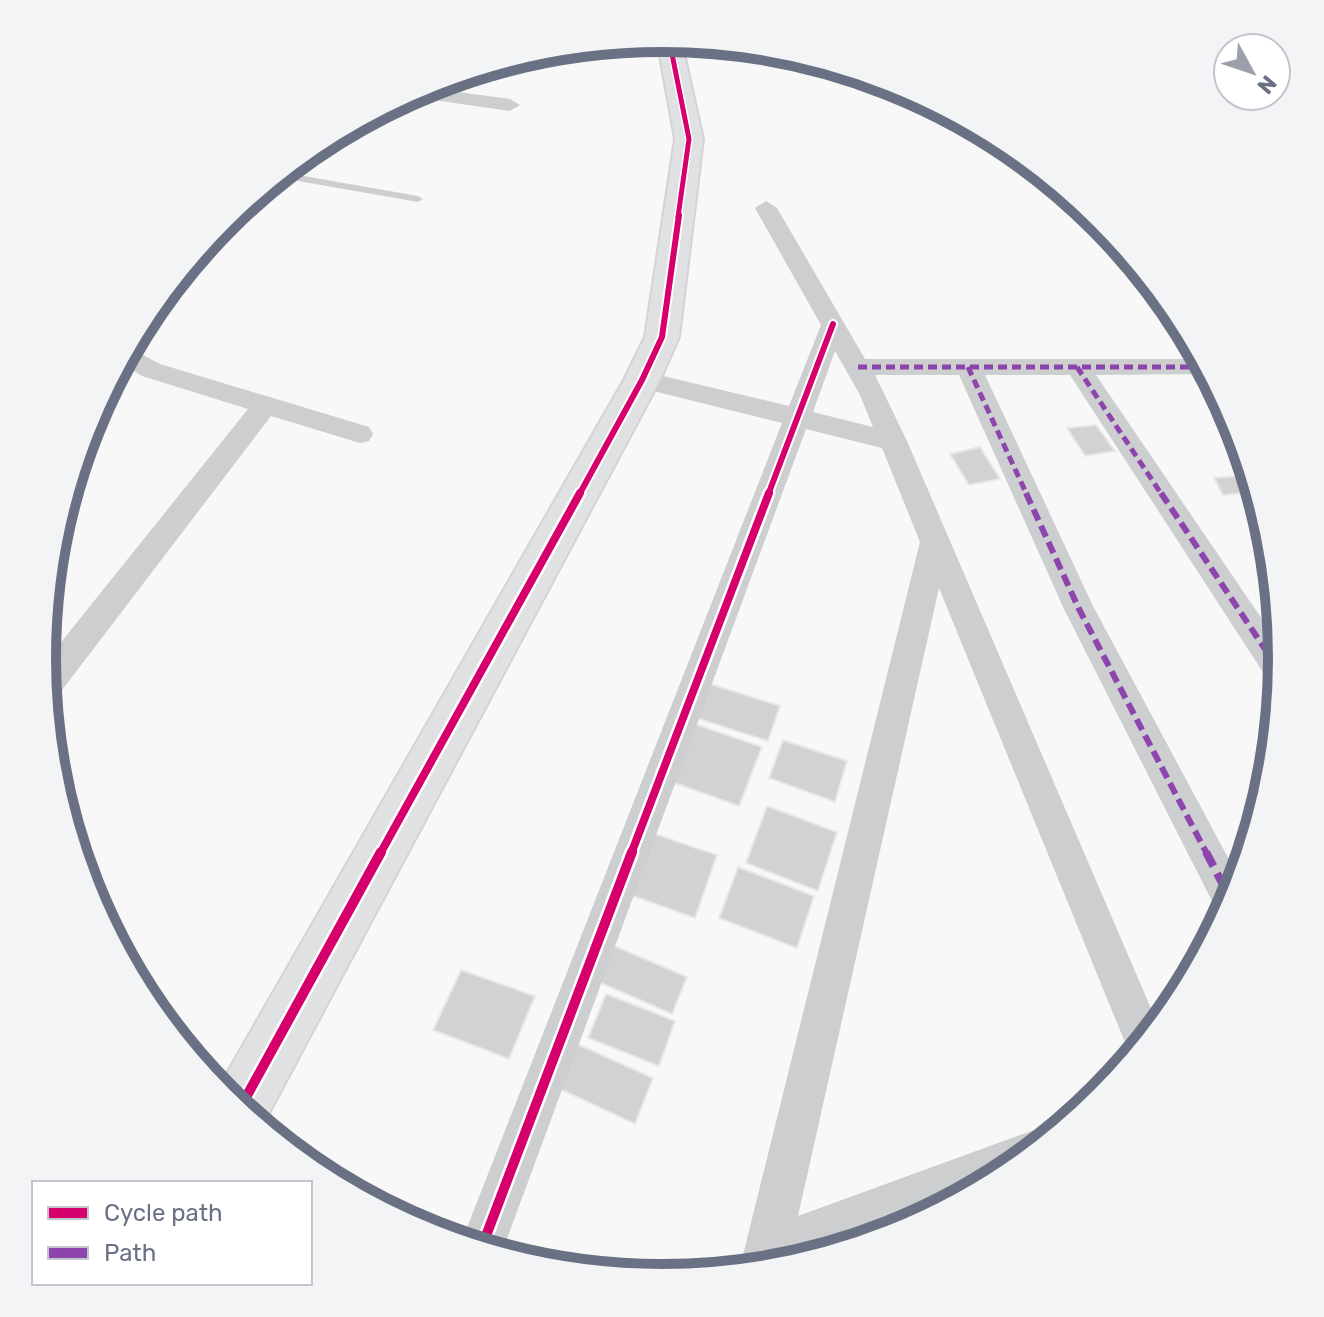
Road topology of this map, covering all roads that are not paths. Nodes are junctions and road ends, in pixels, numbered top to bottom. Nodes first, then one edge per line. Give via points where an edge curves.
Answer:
1 (672, 52) edge
2 (437, 95) edge
3 (510, 105) dead end
4 (292, 177) edge
5 (418, 199) dead end
6 (766, 208) dead end
7 (833, 324) junction
8 (134, 360) edge
9 (858, 367) junction
10 (968, 367) junction
11 (1077, 367) junction
12 (1194, 367) edge
13 (642, 380) junction
14 (265, 406) junction
15 (797, 417) junction
16 (360, 434) dead end
17 (893, 441) junction
18 (935, 541) junction
19 (1268, 653) edge
20 (56, 672) edge
21 (1224, 886) edge
22 (1140, 1031) edge
23 (245, 1098) edge
24 (985, 1172) edge
25 (485, 1238) edge
26 (786, 1252) edge
27 (766, 1256) edge

1 - 13 street via 689,139 662,337
2 - 3 street
4 - 5 lane
6 - 7 street
7 - 9 street
7 - 15 street
8 - 14 street via 151,370
9 - 10 street
9 - 17 street
10 - 11 street
10 - 21 street via 1079,609
11 - 12 street
11 - 19 street
13 - 15 street
13 - 23 street
14 - 16 street
14 - 20 street
15 - 17 street
15 - 25 street
17 - 18 street
18 - 22 street
18 - 27 street
24 - 26 street

